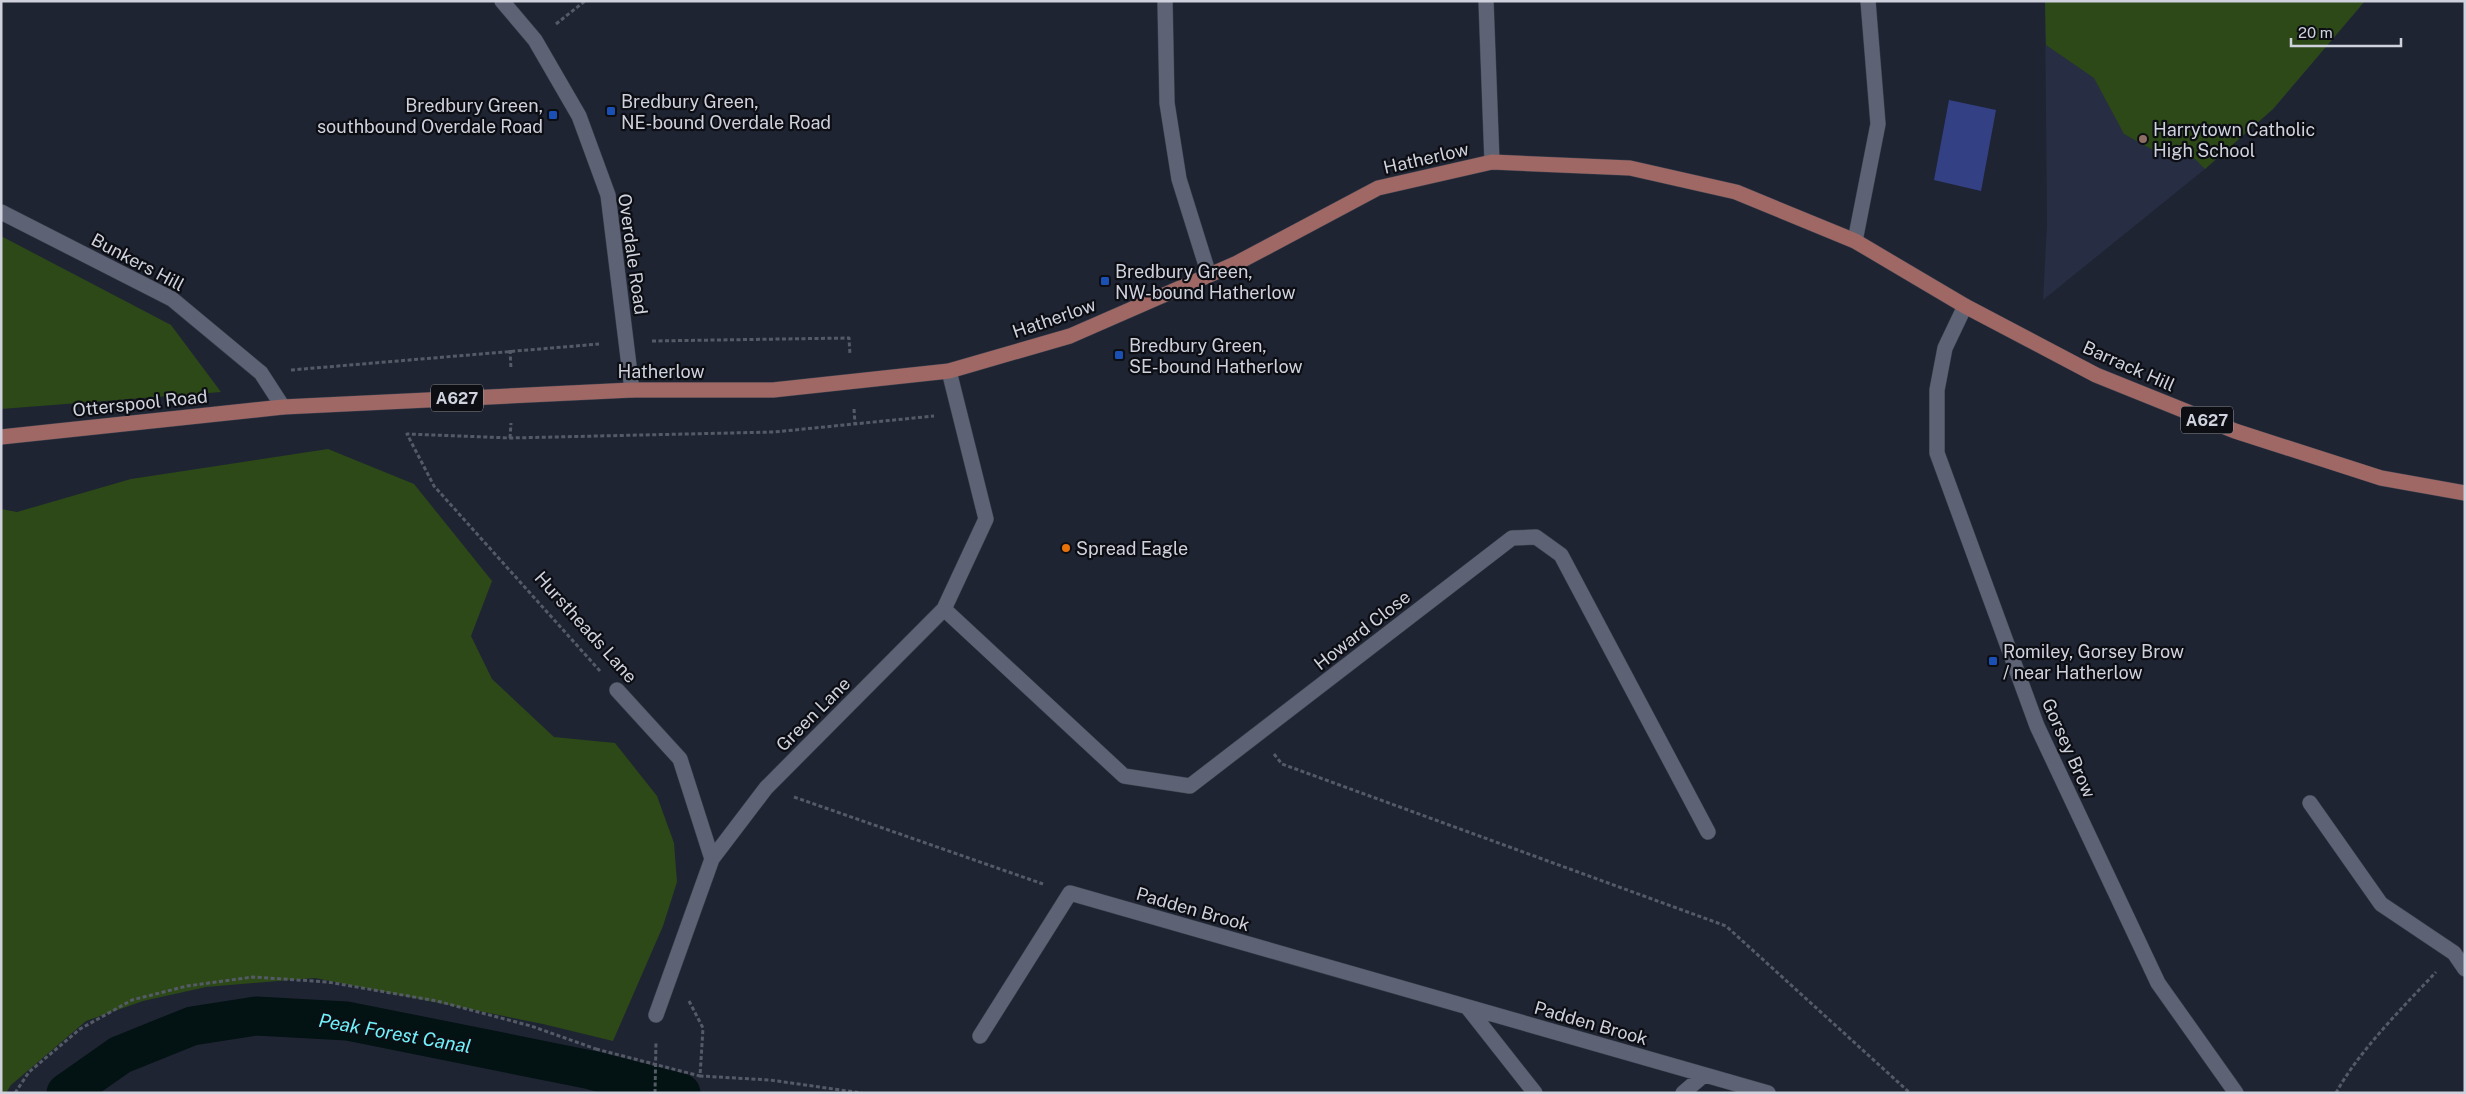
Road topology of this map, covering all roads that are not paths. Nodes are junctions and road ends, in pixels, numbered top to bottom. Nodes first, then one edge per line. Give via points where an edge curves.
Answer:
1 (502, 1) edge
2 (1165, 1) edge
3 (1486, 1) edge
4 (1868, 1) edge
5 (1492, 162) junction
6 (1, 212) edge
7 (1855, 241) junction
8 (1209, 275) junction
9 (1965, 306) junction
10 (949, 371) junction
11 (632, 390) junction
12 (283, 407) junction
13 (1, 436) edge
14 (2465, 493) edge
15 (944, 609) junction
16 (617, 690) road end
17 (2310, 803) dead end
18 (1708, 832) dead end
19 (712, 860) junction
20 (2459, 948) edge
21 (2465, 969) edge
22 (1468, 1008) junction
23 (656, 1015) road end
24 (980, 1036) dead end
25 (1704, 1075) junction
26 (1535, 1093) edge
27 (1683, 1093) edge
28 (1768, 1093) edge
29 (2236, 1093) edge

1 - 11 street, Overdale Road via 535,40 579,116 608,195
2 - 8 street via 1168,103 1179,178
3 - 5 street
4 - 7 street via 1878,124
5 - 7 main road, Hatherlow / A627 via 1630,168 1736,192
5 - 8 main road, Hatherlow / A627 via 1378,188
6 - 12 street, Bunkers Hill via 172,299 261,372
7 - 9 main road, Barrack Hill / A627
8 - 10 main road, Hatherlow / A627 via 1070,336
9 - 14 main road, Barrack Hill / A627 via 2096,375 2235,431 2381,478
9 - 29 street, Gorsey Brow via 1945,348 1941,367 1937,390 1937,453 2037,726 2158,983
10 - 11 main road, Hatherlow / A627 via 773,390
10 - 15 street, Green Lane via 986,520
11 - 12 main road, Hatherlow / A627
12 - 13 main road, Otterspool Road / A627
15 - 18 street, Howard Close via 1124,776 1190,786 1512,538 1536,537 1561,555
15 - 19 street, Green Lane via 766,788
16 - 19 street, Hurstheads Lane via 680,759
17 - 20 street via 2382,904
19 - 23 street, Green Lane
20 - 21 street
22 - 24 street, Padden Brook via 1070,893
22 - 25 street, Padden Brook
22 - 26 street
25 - 27 street
25 - 28 street, Padden Brook

